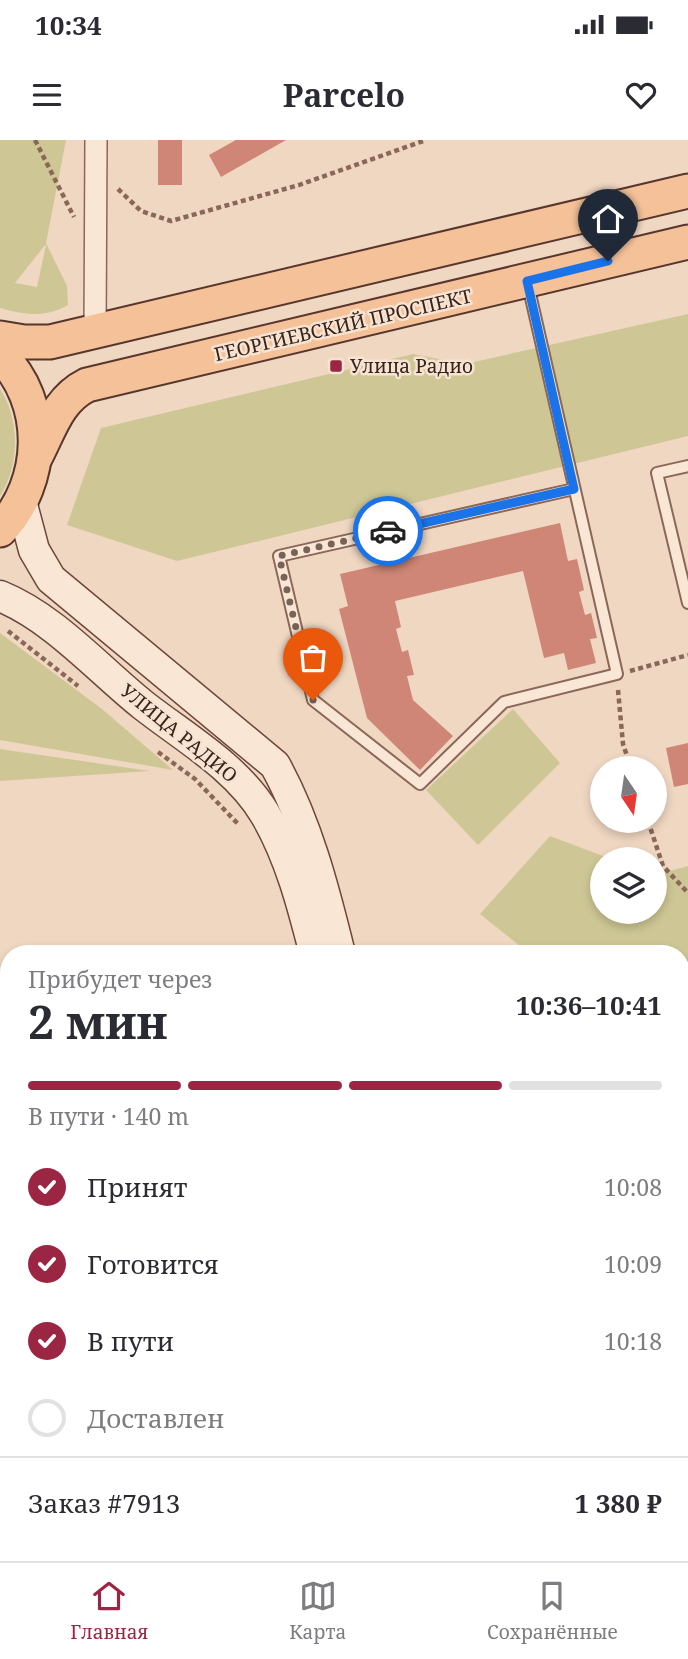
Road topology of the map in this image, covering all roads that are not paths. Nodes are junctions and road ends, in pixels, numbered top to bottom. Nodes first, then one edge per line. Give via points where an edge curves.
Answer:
1 (96, 140) edge
2 (688, 191) edge
3 (688, 242) edge
4 (527, 281) junction
5 (95, 332) junction
6 (0, 338) edge
7 (0, 355) edge
8 (35, 458) junction
9 (688, 466) edge
10 (574, 489) junction
11 (21, 501) junction
12 (0, 530) edge
13 (0, 596) edge
14 (688, 603) edge
15 (312, 945) edge
16 (338, 945) edge

1 - 5 street
2 - 5 main road
3 - 4 main road, ГЕОРГИЕВСКИЙ ПРОСПЕКТ
4 - 8 main road, ГЕОРГИЕВСКИЙ ПРОСПЕКТ via 87,385 61,406
4 - 10 lane
5 - 6 main road via 37,343
7 - 8 main road via 32,406
8 - 11 main road
9 - 14 lane via 657,473
10 - 10 lane via 279,556 313,700 420,784 504,702 617,674
11 - 12 main road
11 - 16 main road via 34,550 51,579 275,765 294,800
13 - 15 main road, УЛИЦА РАДИО via 26,607 251,793 286,858

